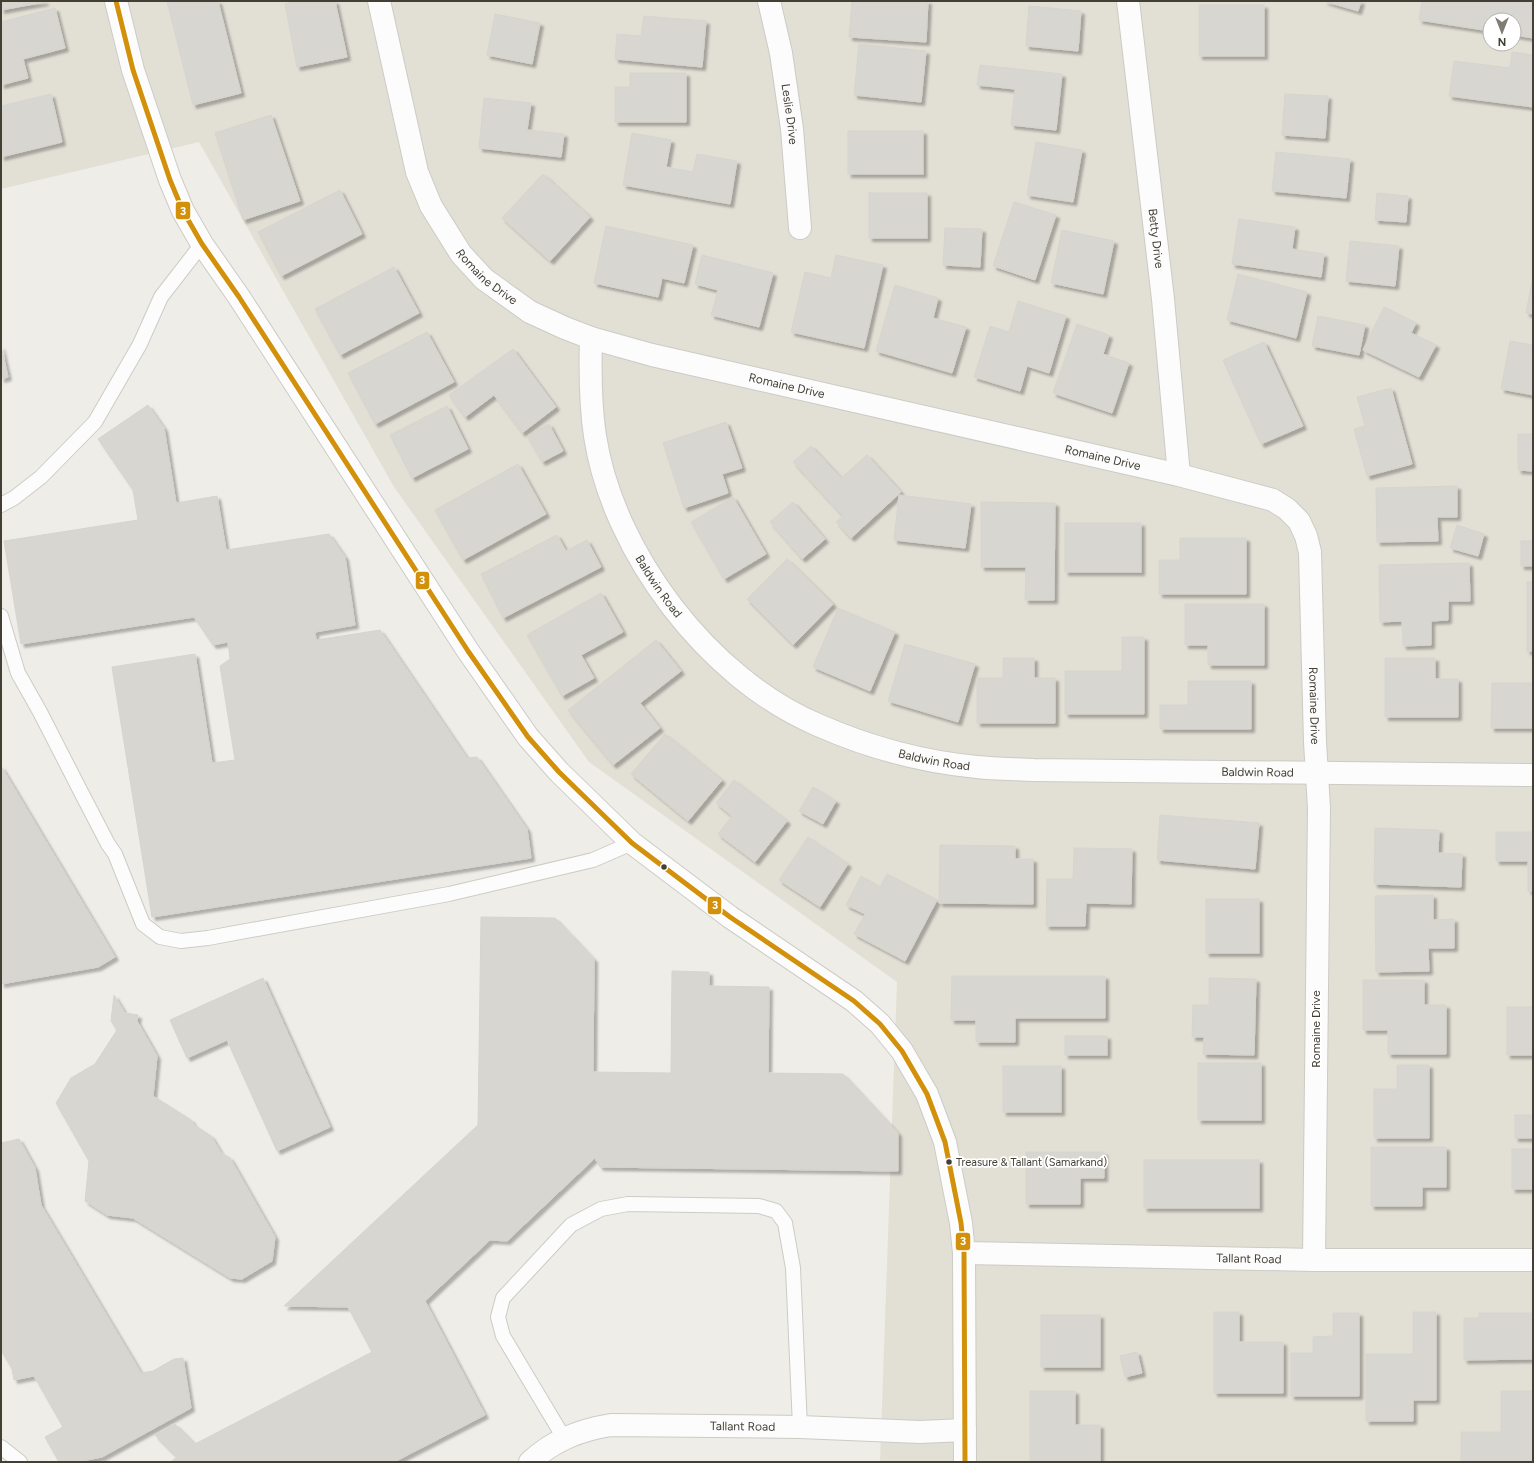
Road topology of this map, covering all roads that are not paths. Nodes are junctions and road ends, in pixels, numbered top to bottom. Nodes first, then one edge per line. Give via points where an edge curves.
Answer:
1 (116, 1) edge
2 (379, 1) edge
3 (769, 1) edge
4 (1128, 1) edge
5 (800, 228) dead end
6 (202, 244) junction
7 (591, 338) junction
8 (1179, 475) junction
9 (1, 505) edge
10 (1, 616) edge
11 (1316, 773) junction
12 (1533, 775) edge
13 (632, 843) junction
14 (964, 1253) junction
15 (1314, 1260) junction
16 (1533, 1260) edge
17 (800, 1427) junction
18 (965, 1430) junction
19 (564, 1438) junction
20 (1, 1447) edge
21 (20, 1462) edge
22 (530, 1462) edge
23 (965, 1462) edge

1 - 6 street via 133,70 170,180 183,212
2 - 7 street, Romaine Drive via 417,172 435,213 461,254 484,279 530,312
3 - 5 street, Leslie Drive via 792,129
4 - 8 street, Betty Drive via 1163,299
6 - 9 lane via 161,297 140,344 95,422 41,477
6 - 13 street via 468,651 528,737 559,772
7 - 8 street, Romaine Drive via 659,356
7 - 11 street, Baldwin Road via 589,377 595,437 612,498 634,549 662,594 700,642 741,678 779,706 817,725 869,745 922,759 978,767 1033,770
8 - 11 street, Romaine Drive via 1273,500 1287,509 1298,521 1306,536 1310,552
10 - 13 lane via 18,673 115,854 143,924 160,937 181,941 208,938 449,894 593,860
11 - 12 street, Baldwin Road
11 - 15 street, Romaine Drive via 1318,808
13 - 14 street via 730,917 854,1000 880,1024 902,1051 927,1094 945,1142 961,1223
14 - 15 street, Tallant Road
14 - 18 street
15 - 16 street, Tallant Road
17 - 18 street, Tallant Road via 920,1432
17 - 19 street, Tallant Road via 612,1425 592,1428
17 - 19 lane via 793,1268 785,1223 776,1211 759,1206 628,1204 601,1209 571,1225 503,1298 498,1317 503,1336
18 - 23 street
19 - 22 street, Tallant Road
20 - 21 lane

